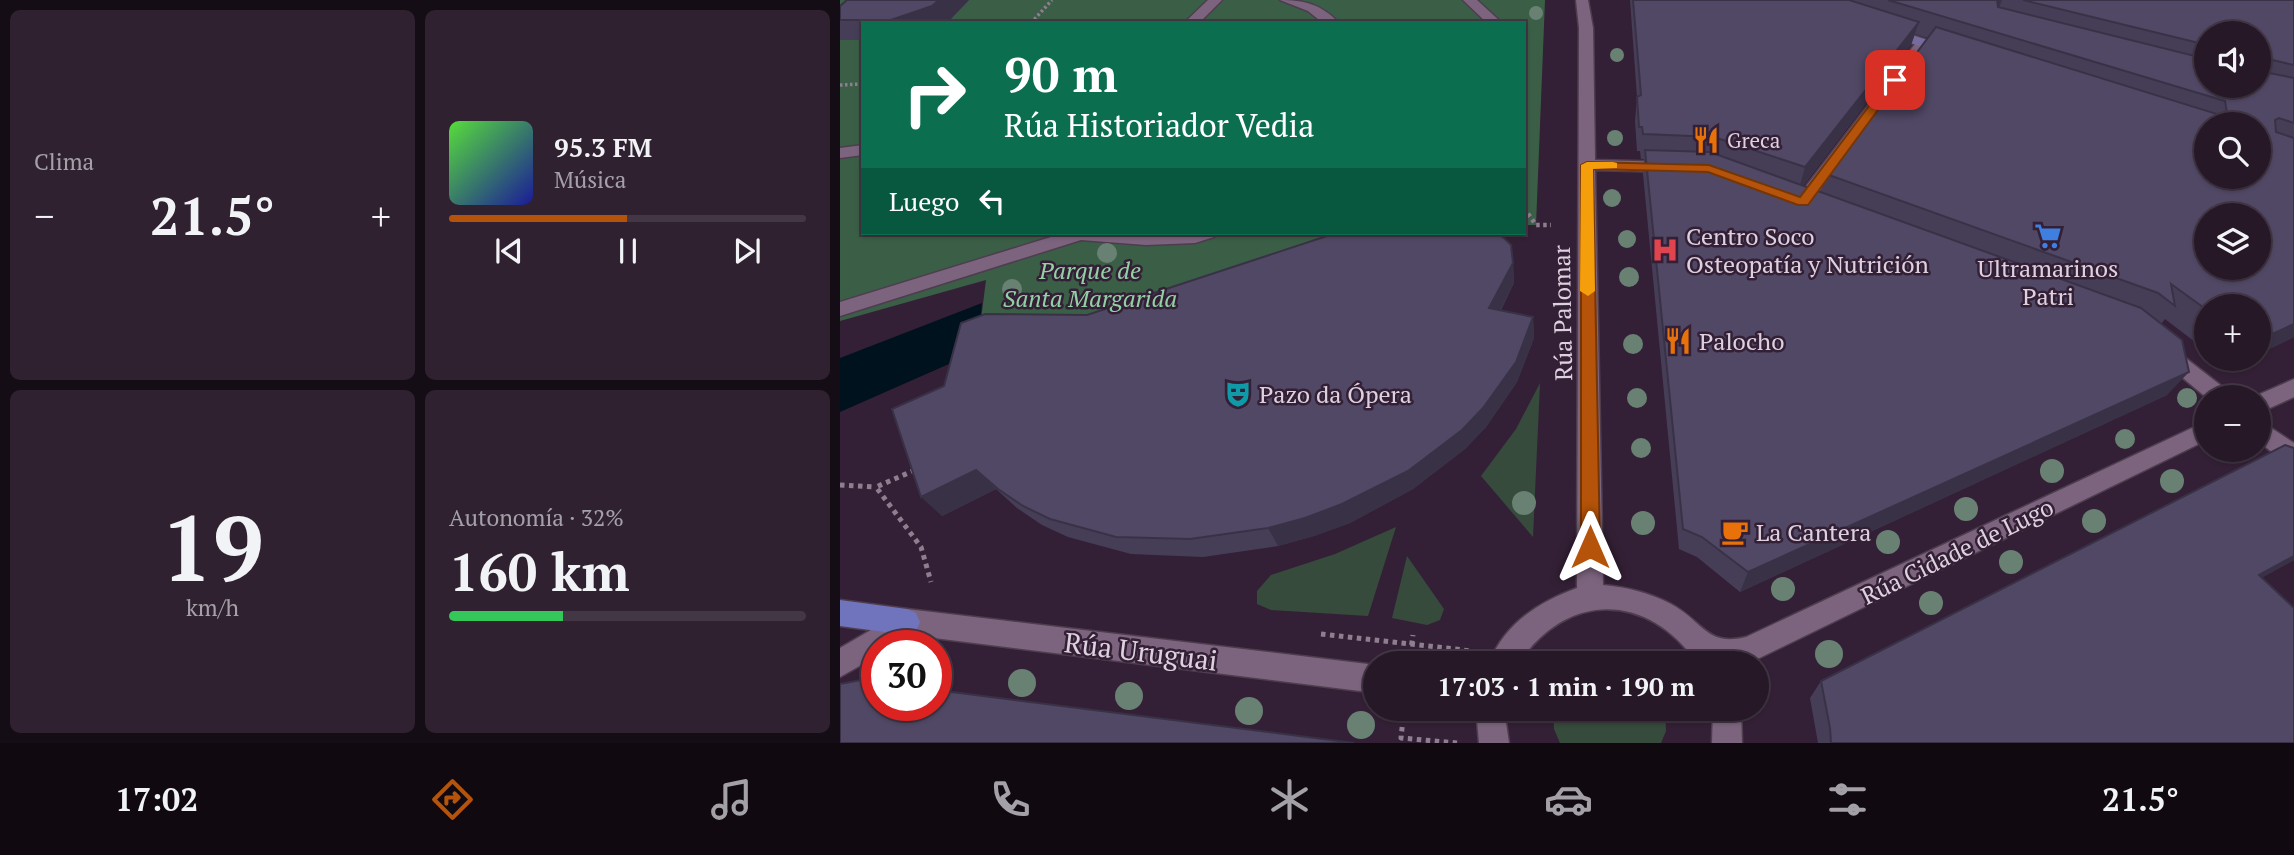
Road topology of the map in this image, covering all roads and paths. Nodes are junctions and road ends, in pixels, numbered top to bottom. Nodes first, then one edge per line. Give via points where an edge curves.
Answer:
1 (1052, 0) edge
2 (1216, 0) edge
3 (1286, 0) edge
4 (1469, 0) edge
5 (1582, 0) edge
6 (1596, 0) edge
7 (1033, 21) edge
8 (1193, 21) edge
9 (1330, 21) edge
10 (1493, 21) edge
11 (1873, 26) edge
12 (1586, 28) junction
13 (1923, 43) junction
14 (1961, 55) edge
15 (861, 84) edge
16 (840, 85) edge
17 (861, 150) edge
18 (840, 153) edge
19 (1587, 165) junction
20 (1696, 168) edge
21 (1803, 202) edge
22 (1526, 211) edge
23 (1551, 225) dead end
24 (1072, 235) edge
25 (1101, 235) edge
26 (1202, 235) edge
27 (840, 309) edge
28 (2151, 341) edge
29 (2205, 385) edge
30 (2294, 387) edge
31 (2271, 398) edge
32 (2194, 436) edge
33 (2271, 438) edge
34 (2294, 456) edge
35 (925, 466) edge
36 (840, 485) edge
37 (877, 487) junction
38 (932, 582) dead end
39 (1590, 599) junction
40 (840, 613) edge
41 (907, 622) junction
42 (1413, 635) dead end
43 (1412, 643) junction
44 (1411, 651) edge
45 (1477, 651) edge
46 (1511, 651) edge
47 (1704, 651) edge
48 (1745, 651) edge
49 (840, 663) edge
50 (1363, 677) edge
51 (1403, 721) edge
52 (1491, 721) edge
53 (1727, 721) edge
54 (1457, 743) edge
55 (1494, 743) edge
56 (1727, 743) edge

1 - 7 path
2 - 8 street
3 - 9 street via 1314,8
4 - 10 street
5 - 12 street, Rúa Palomar
6 - 12 street, Rúa Palomar
11 - 13 street
12 - 19 street, Rúa Palomar
13 - 14 street
13 - 21 street
15 - 16 path
17 - 18 street
19 - 20 street
19 - 39 street, Rúa Palomar
22 - 23 path via 1536,225
24 - 27 street
25 - 26 street via 1146,239
28 - 29 street
30 - 31 street
32 - 48 street, Rúa Cidade de Lugo
33 - 34 street
35 - 37 path
36 - 37 path
37 - 38 path via 922,547
39 - 46 street via 1542,617
39 - 47 street via 1611,597 1652,607 1689,631
40 - 41 main road
41 - 49 street
41 - 50 street, Rúa Uruguai
42 - 43 path
43 - 44 path
43 - 45 path
51 - 54 path via 1401,738
52 - 55 street
53 - 56 street

